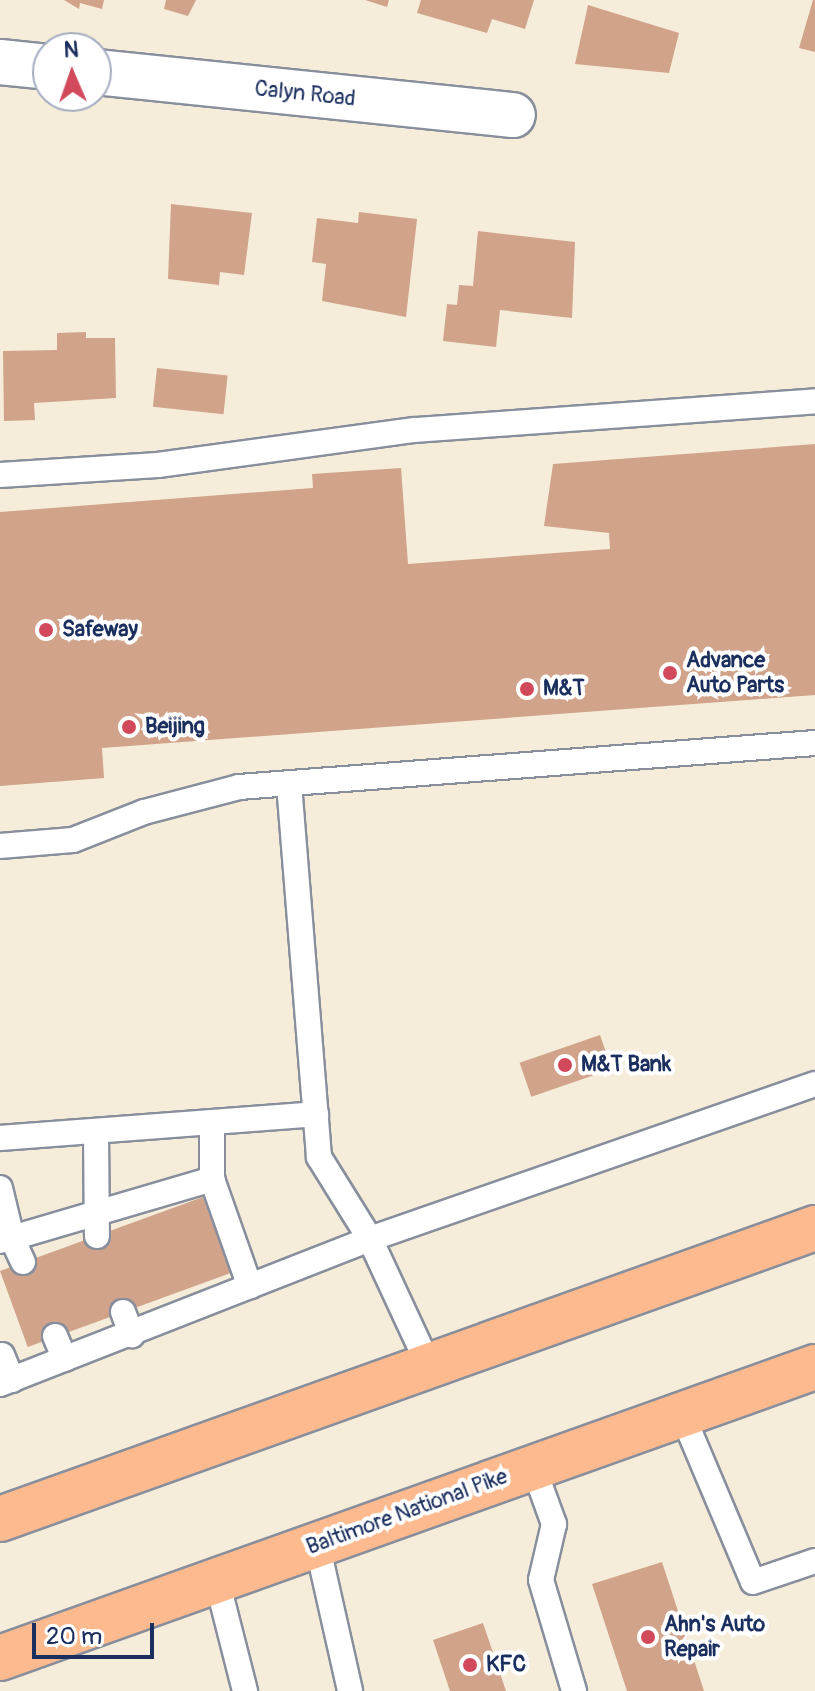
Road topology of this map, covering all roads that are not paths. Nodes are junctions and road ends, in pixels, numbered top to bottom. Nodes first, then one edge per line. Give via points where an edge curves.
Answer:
1 (0, 62) edge
2 (32, 65) edge
3 (112, 74) edge
4 (513, 115) dead end
5 (815, 401) edge
6 (0, 475) edge
7 (815, 743) edge
8 (289, 784) junction
9 (0, 846) edge
10 (815, 1084) edge
11 (316, 1114) junction
12 (212, 1122) junction
13 (96, 1131) junction
14 (0, 1138) edge
15 (212, 1179) junction
16 (0, 1188) edge
17 (94, 1224) junction
18 (815, 1228) edge
19 (370, 1239) junction
20 (6, 1240) edge
21 (23, 1262) dead end
22 (250, 1287) junction
23 (123, 1312) dead end
24 (132, 1335) junction
25 (55, 1336) dead end
26 (2, 1355) dead end
27 (65, 1359) junction
28 (429, 1366) junction
29 (815, 1367) edge
30 (6, 1382) edge
31 (682, 1414) junction
32 (533, 1466) junction
33 (0, 1519) edge
34 (317, 1544) junction
35 (815, 1561) edge
36 (217, 1581) junction
37 (82, 1629) junction
38 (0, 1658) edge
39 (0, 1670) edge
40 (245, 1691) edge
41 (350, 1691) edge
42 (574, 1691) edge

1 - 2 street
3 - 4 street, Calyn Road
5 - 6 lane via 415,430 158,465
7 - 8 lane
8 - 9 lane via 187,800 73,840
8 - 11 lane
10 - 19 lane
11 - 12 lane
11 - 19 lane via 319,1157
12 - 13 lane
12 - 15 lane
13 - 14 lane
13 - 17 lane
15 - 17 lane via 158,1204
15 - 22 lane
16 - 20 lane
17 - 20 lane
18 - 28 main road
19 - 22 lane
19 - 28 lane
20 - 21 lane
22 - 24 lane via 193,1297
23 - 24 lane
24 - 27 lane
25 - 27 lane
26 - 30 lane
27 - 30 lane
28 - 33 main road
29 - 31 main road, Baltimore National Pike
31 - 32 main road, Baltimore National Pike
31 - 35 lane via 753,1582
32 - 34 main road, Baltimore National Pike
32 - 42 lane via 554,1524 541,1580
34 - 36 main road, Baltimore National Pike
34 - 41 lane
36 - 37 main road, Baltimore National Pike
36 - 40 lane
37 - 38 main road, Baltimore National Pike
37 - 39 main road

